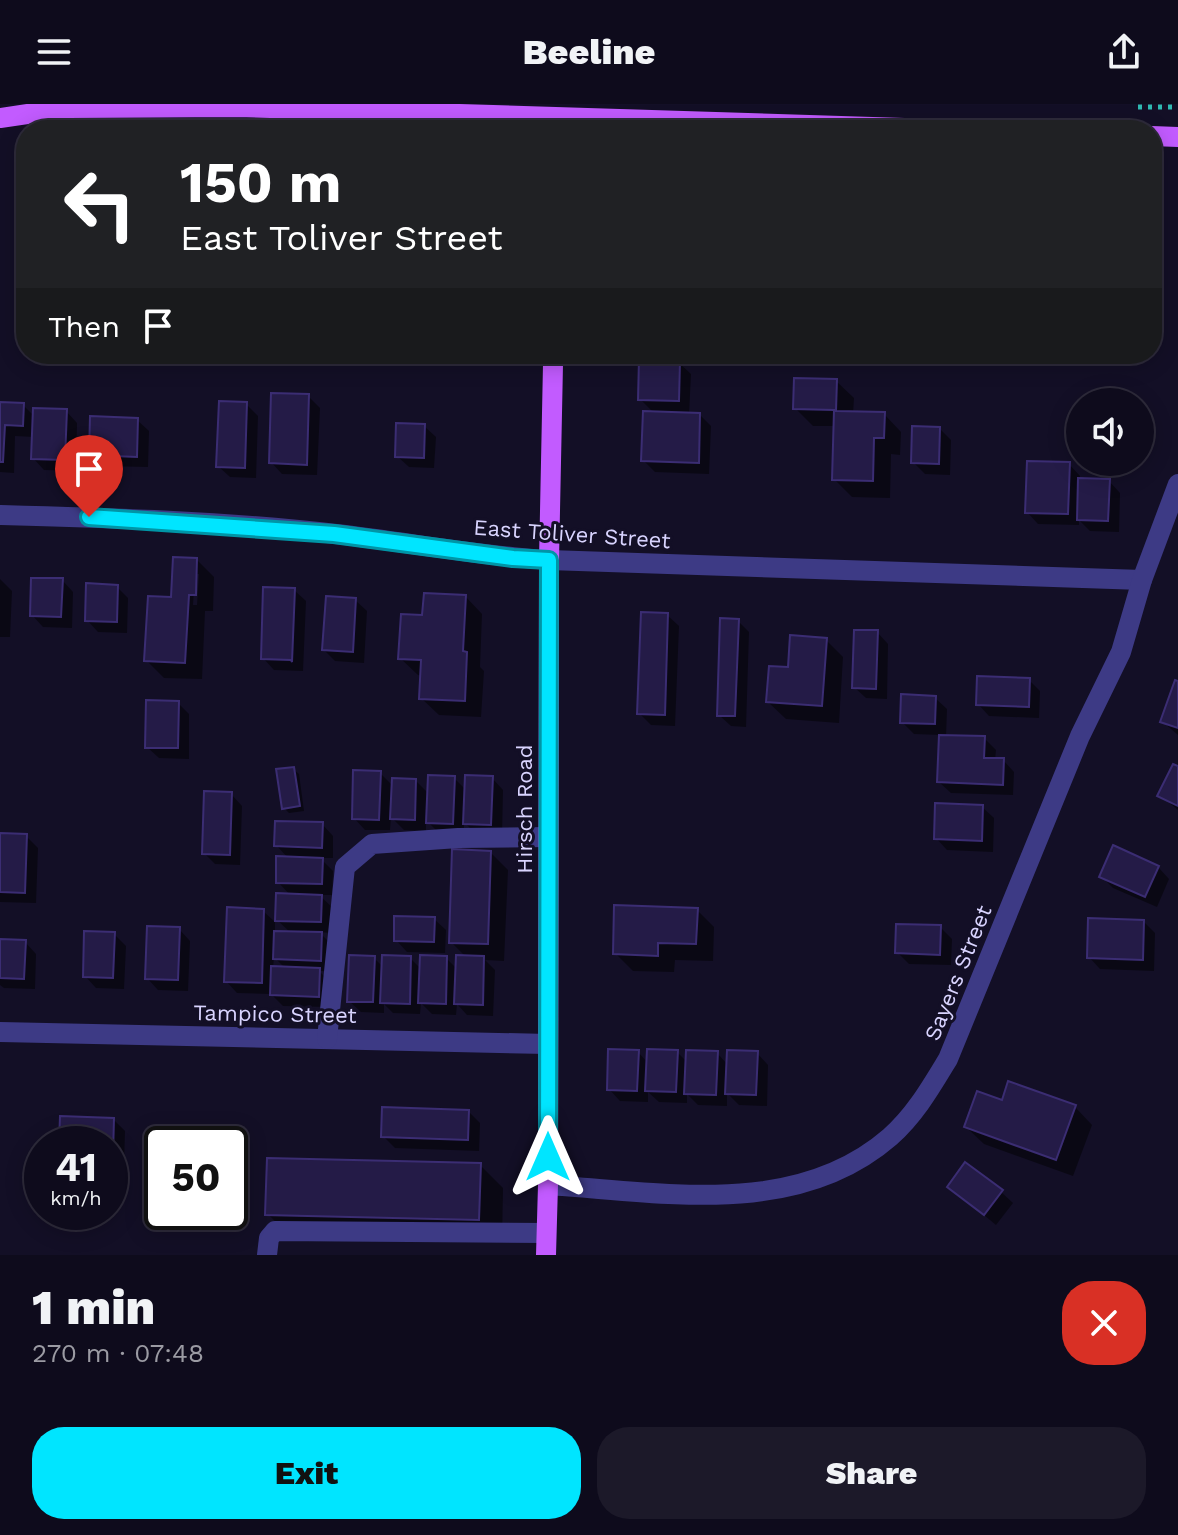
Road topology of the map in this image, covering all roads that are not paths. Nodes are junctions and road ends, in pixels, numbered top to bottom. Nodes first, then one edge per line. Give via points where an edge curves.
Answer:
1 (258, 106) edge
2 (389, 108) edge
3 (540, 116) edge
4 (583, 117) edge
5 (0, 118) edge
6 (672, 120) edge
7 (554, 364) edge
8 (1178, 484) edge
9 (0, 515) edge
10 (549, 560) junction
11 (1142, 580) junction
12 (548, 837) junction
13 (0, 1032) edge
14 (327, 1039) junction
15 (548, 1044) junction
16 (548, 1185) junction
17 (546, 1233) junction
18 (267, 1255) edge
19 (546, 1255) edge

1 - 2 main road
1 - 5 main road via 68,108
2 - 3 main road
3 - 4 main road
4 - 6 main road
7 - 10 main road, Hirsch Road
8 - 11 street, Sayers Street
9 - 10 street, East Toliver Street via 334,534
10 - 11 street, East Toliver Street
10 - 12 main road, Hirsch Road
11 - 16 street, Sayers Street via 1121,652 1080,736 948,1059 920,1104 889,1137 851,1163 763,1192 718,1195
12 - 14 street via 372,844 345,867
12 - 15 main road, Hirsch Road
13 - 14 street, Tampico Street
14 - 15 street, Tampico Street
15 - 16 main road, Hirsch Road
16 - 17 main road, Hirsch Road
17 - 18 street via 275,1231
17 - 19 main road, Hirsch Road

